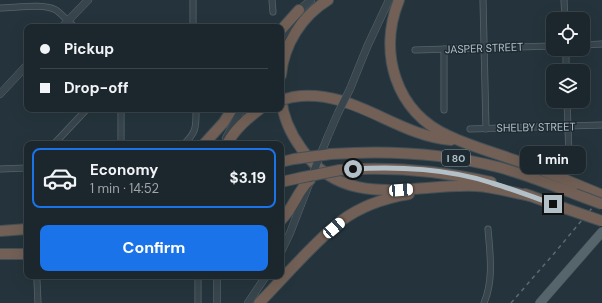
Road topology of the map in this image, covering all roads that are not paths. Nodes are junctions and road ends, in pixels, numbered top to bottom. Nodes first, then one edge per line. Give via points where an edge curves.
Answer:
1 (88, 0) edge
2 (193, 0) edge
3 (272, 0) edge
4 (310, 0) edge
5 (328, 0) edge
6 (389, 0) edge
7 (399, 0) edge
8 (483, 0) edge
9 (564, 0) edge
10 (40, 3) edge
11 (0, 8) edge
12 (299, 10) junction
13 (273, 12) dead end
14 (565, 12) edge
15 (65, 24) edge
16 (193, 24) edge
17 (284, 27) edge
18 (284, 38) edge
19 (602, 44) edge
20 (590, 45) edge
21 (546, 46) edge
22 (485, 48) junction
23 (444, 49) junction
24 (416, 50) dead end
25 (284, 59) edge
26 (24, 68) edge
27 (0, 94) edge
28 (284, 98) edge
29 (567, 108) edge
30 (444, 110) dead end
31 (84, 112) edge
32 (121, 112) edge
33 (196, 112) edge
34 (230, 112) edge
35 (240, 112) edge
36 (256, 112) edge
37 (283, 112) edge
38 (568, 126) junction
39 (602, 126) edge
40 (470, 128) dead end
41 (486, 128) junction
42 (57, 141) edge
43 (121, 141) edge
44 (188, 141) edge
45 (207, 141) edge
46 (225, 141) edge
47 (229, 141) edge
48 (461, 141) junction
49 (569, 155) dead end
50 (284, 161) edge
51 (24, 168) edge
52 (0, 169) edge
53 (310, 180) junction
54 (284, 181) edge
55 (453, 186) junction
56 (579, 190) junction
57 (602, 195) edge
58 (531, 196) junction
59 (602, 204) edge
60 (284, 217) edge
61 (602, 221) edge
62 (24, 229) edge
63 (488, 229) dead end
64 (0, 231) edge
65 (602, 232) edge
66 (0, 234) edge
67 (24, 234) edge
68 (284, 246) edge
69 (0, 254) edge
70 (24, 254) edge
71 (284, 277) edge
72 (198, 279) edge
73 (217, 279) edge
74 (264, 279) edge
75 (282, 279) edge
76 (38, 281) dead end
77 (38, 303) edge
78 (198, 303) edge
79 (217, 303) edge
80 (248, 303) edge
81 (258, 303) edge
82 (484, 303) edge
83 (540, 303) edge

1 - 15 street
2 - 16 street
3 - 13 street
4 - 12 street
5 - 25 highway via 305,19 295,33
6 - 53 street, bridge
7 - 48 highway via 390,31 390,52 394,74 403,95 420,118
8 - 22 street
9 - 14 street
10 - 11 street
10 - 15 street via 56,10
12 - 17 highway
12 - 18 street
19 - 20 street
21 - 22 street, JASPER STREET
22 - 23 street, JASPER STREET
22 - 41 street
23 - 24 street, JASPER STREET
23 - 30 street
26 - 27 street
28 - 48 highway, bridge via 318,95 334,98 432,137
29 - 38 street
31 - 42 street
32 - 43 street
33 - 44 street via 195,133
34 - 45 highway
35 - 46 street
36 - 47 highway
37 - 55 highway via 293,137 304,152 317,167 337,180 358,188 377,191
38 - 39 street, SHELBY STREET
38 - 41 street, SHELBY STREET
38 - 49 street
40 - 41 street, SHELBY STREET
48 - 56 highway via 537,168
50 - 56 highway, I 80, bridge via 357,152 430,154 498,167
51 - 52 street
53 - 60 highway
53 - 68 street
54 - 58 highway, I 80, bridge via 340,170 365,168 430,171 491,182
55 - 58 highway via 477,186
55 - 71 highway via 395,197 359,210 325,235
56 - 57 highway
56 - 59 highway, I 80, bridge
58 - 61 highway, I 80, bridge
62 - 64 highway
63 - 82 street via 491,274
65 - 83 main road
66 - 67 highway
69 - 70 highway
72 - 78 street
73 - 79 street
74 - 80 street
75 - 81 highway
76 - 77 street

